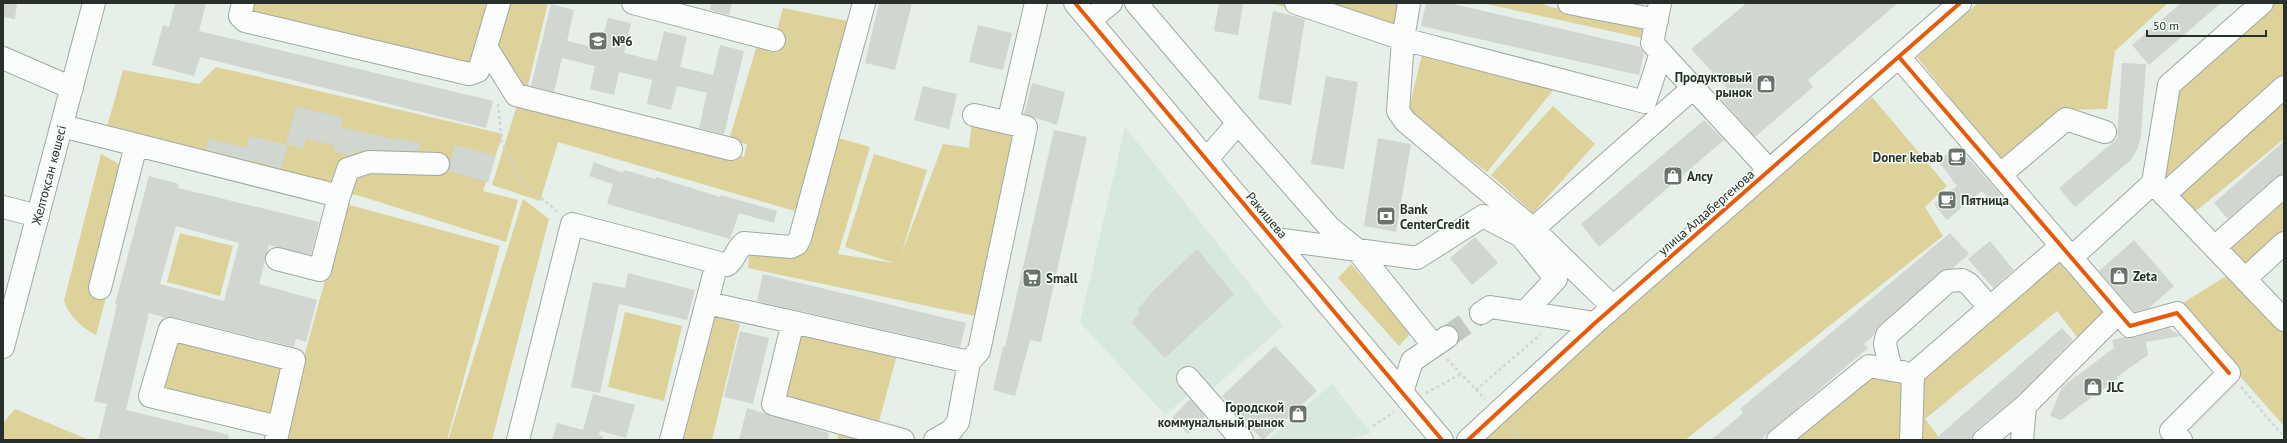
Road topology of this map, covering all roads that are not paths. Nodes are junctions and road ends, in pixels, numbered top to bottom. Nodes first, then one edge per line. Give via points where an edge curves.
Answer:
1 (94, 3) edge
2 (243, 3) edge
3 (499, 3) edge
4 (633, 3) edge
5 (864, 3) edge
6 (1036, 3) edge
7 (1075, 3) edge
8 (1111, 3) edge
9 (1136, 3) edge
10 (1296, 3) edge
11 (1409, 3) edge
12 (1569, 3) edge
13 (1960, 3) edge
14 (2262, 3) edge
15 (1659, 12) edge
16 (1090, 20) junction
17 (1403, 39) junction
18 (774, 40) dead end
19 (486, 47) junction
20 (1661, 53) junction
21 (1899, 57) junction
22 (3, 58) edge
23 (2284, 87) edge
24 (72, 88) junction
25 (1693, 88) junction
26 (974, 115) dead end
27 (1008, 123) junction
28 (1238, 123) junction
29 (62, 126) junction
30 (2105, 132) dead end
31 (136, 145) junction
32 (731, 149) dead end
33 (1207, 159) junction
34 (438, 164) dead end
35 (1769, 170) junction
36 (2000, 175) junction
37 (2284, 186) edge
38 (2159, 189) junction
39 (339, 196) junction
40 (3, 207) edge
41 (38, 216) junction
42 (1533, 229) junction
43 (1275, 239) junction
44 (2284, 243) edge
45 (2215, 247) junction
46 (1357, 250) junction
47 (2066, 252) junction
48 (277, 259) dead end
49 (717, 263) junction
50 (2245, 279) junction
51 (100, 288) dead end
52 (707, 303) junction
53 (1613, 307) junction
54 (1990, 308) junction
55 (1525, 312) junction
56 (1481, 313) tunnel mouth
57 (2118, 313) junction
58 (2284, 320) edge
59 (793, 322) junction
60 (1595, 323) junction
61 (3, 347) edge
62 (969, 362) junction
63 (1891, 370) junction
64 (1912, 374) junction
65 (1188, 378) dead end
66 (1402, 392) junction
67 (2025, 406) junction
68 (277, 434) edge
69 (518, 440) edge
70 (671, 440) edge
71 (903, 440) edge
72 (935, 440) edge
73 (1242, 440) edge
74 (1442, 440) edge
75 (1468, 440) edge
76 (1778, 440) edge
77 (1911, 440) edge
78 (1984, 440) edge
79 (2022, 440) edge
80 (2181, 440) edge

1 - 24 street, Желтоқсан көшесі
2 - 19 street via 240,16 245,21 469,74 478,71
3 - 19 street
4 - 18 street
5 - 49 street via 797,244 791,247 744,243 727,265
6 - 27 street
7 - 16 street, Ракишева
8 - 16 street
9 - 28 street
10 - 17 street
11 - 17 street
12 - 15 street
13 - 21 street, улица Алдабергенова
14 - 38 street via 2169,85
15 - 20 street via 1652,43
16 - 33 street, Ракишева
17 - 20 street via 1645,102
17 - 42 street via 1398,111 1405,121
19 - 32 street via 516,95
20 - 25 street
21 - 35 street, улица Алдабергенова
21 - 36 street
22 - 24 street
23 - 38 street
24 - 29 street, Желтоқсан көшесі
25 - 35 street
25 - 42 street
26 - 27 street
27 - 62 street via 1026,127 979,351
28 - 33 street
28 - 46 street via 1329,227
29 - 31 street
29 - 41 street, Желтоқсан көшесі
30 - 36 street via 2066,119
31 - 39 street
31 - 51 street
33 - 43 street, Ракишева
34 - 39 street via 369,162 348,169
35 - 53 street, улица Алдабергенова
36 - 47 street
37 - 45 street
38 - 45 street
38 - 47 street
39 - 48 street via 320,270
40 - 41 street
41 - 61 street, Желтоқсан көшесі
42 - 53 street
43 - 46 street
43 - 66 street, Ракишева
44 - 50 street
45 - 50 street
46 - 55 street via 1417,258 1483,216 1521,236 1556,279
46 - 66 street via 1440,342 1412,361
47 - 54 street
47 - 57 street
49 - 52 street
49 - 69 street via 572,224
50 - 58 street
52 - 59 street
52 - 70 street
53 - 60 street, улица Алдабергенова
54 - 63 street via 1969,284 1962,280 1948,281 1887,335 1885,344
54 - 64 street
55 - 56 street via 1490,307
55 - 60 street
57 - 67 street
57 - 80 street via 2130,326 2177,313 2228,373 2171,431
59 - 62 street
59 - 71 street via 773,404
60 - 75 street, улица Алдабергенова
62 - 72 street via 958,422 951,431
63 - 64 street
63 - 76 street via 1868,366
64 - 77 street
65 - 73 street
66 - 74 street, Ракишева
67 - 78 street
67 - 79 street
68 - 68 street via 294,360 170,329 150,396

